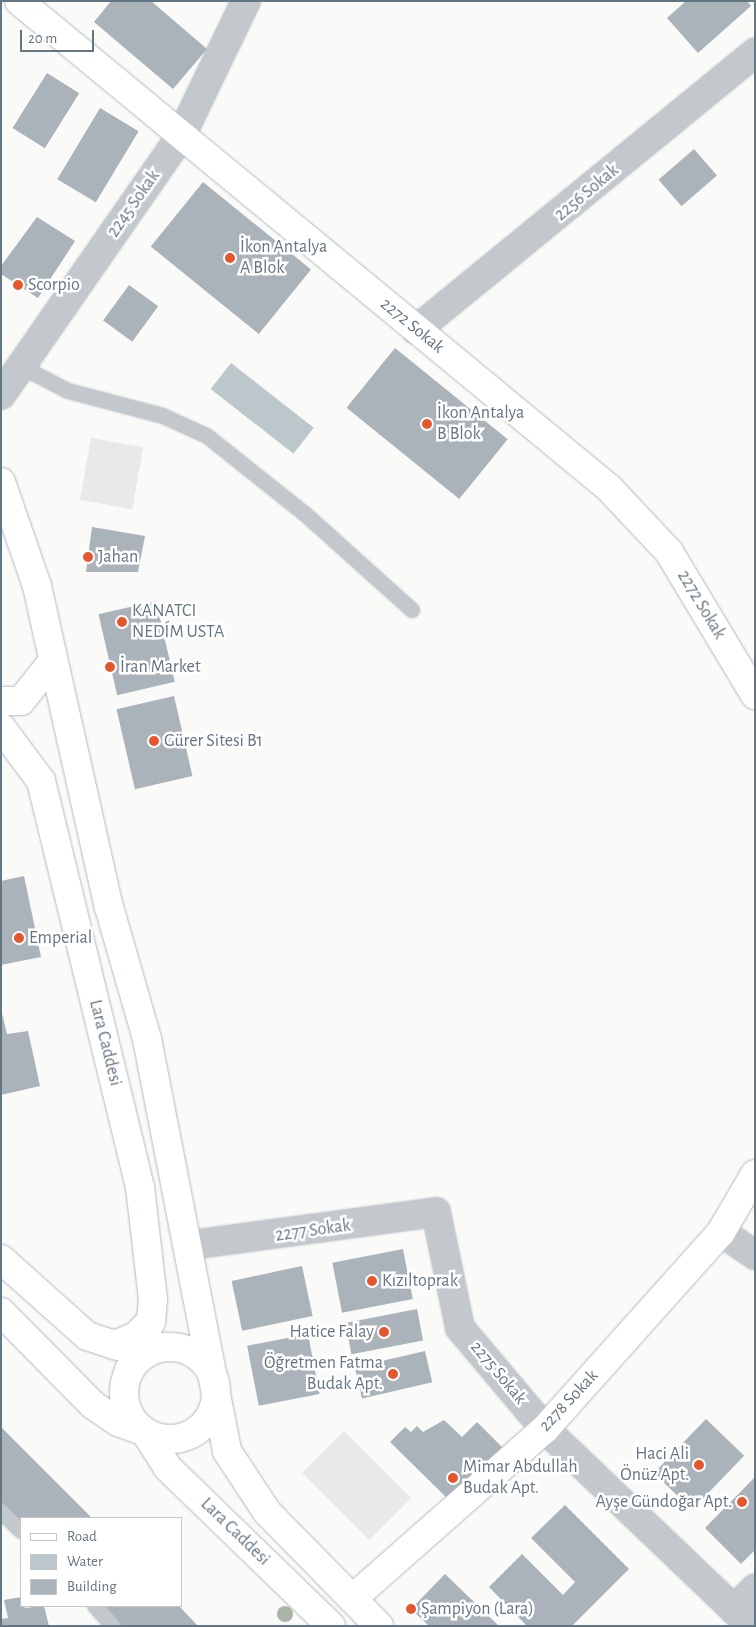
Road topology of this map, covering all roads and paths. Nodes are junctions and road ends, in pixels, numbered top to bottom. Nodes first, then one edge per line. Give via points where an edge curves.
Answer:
1 (19, 1) edge
2 (246, 1) edge
3 (755, 53) edge
4 (181, 136) junction
5 (416, 330) junction
6 (20, 366) junction
7 (1, 395) edge
8 (1, 482) edge
9 (412, 610) dead end
10 (52, 662) junction
11 (755, 695) edge
12 (1, 701) edge
13 (1, 727) edge
14 (755, 1174) edge
15 (436, 1212) joint
16 (721, 1232) junction
17 (190, 1245) junction
18 (755, 1255) edge
19 (1, 1259) edge
20 (1, 1312) edge
21 (147, 1346) junction
22 (214, 1382) junction
23 (118, 1422) junction
24 (545, 1429) junction
25 (146, 1432) junction
26 (168, 1468) junction
27 (1, 1511) edge
28 (20, 1530) edge
29 (755, 1588) edge
30 (352, 1599) junction
31 (96, 1607) edge
32 (742, 1618) edge
33 (114, 1626) edge
34 (331, 1626) edge
35 (379, 1626) edge

1 - 4 main road, 2272 Sokak
2 - 4 street, 2245 Sokak
3 - 5 street, 2256 Sokak
4 - 5 main road, 2272 Sokak
4 - 6 street, 2245 Sokak
5 - 11 main road, 2272 Sokak via 609,488 669,552
6 - 7 street, 2245 Sokak
6 - 9 lane via 68,391 163,416 207,436 305,514
8 - 10 main road via 37,586
10 - 12 main road via 21,702
10 - 17 main road via 110,907 147,1039
13 - 21 main road, Lara Caddesi via 41,781 140,1187 148,1233
14 - 16 main road, 2278 Sokak
15 - 17 street, 2277 Sokak via 303,1233
15 - 24 street, 2275 Sokak via 460,1328
16 - 18 street
16 - 24 main road, 2278 Sokak
17 - 22 main road
19 - 21 main road via 63,1318 87,1336 114,1346 135,1337
20 - 23 main road via 74,1386
21 - 22 main road via 197,1355
21 - 25 main road via 125,1404
22 - 25 main road via 216,1397 203,1425 176,1439
22 - 30 main road via 227,1451 243,1479 306,1556
23 - 25 main road
23 - 26 main road
24 - 30 main road, 2278 Sokak
24 - 32 street, 2275 Sokak
25 - 26 main road, Lara Caddesi
26 - 34 main road, Lara Caddesi
27 - 28 lane
29 - 32 street
30 - 35 main road
31 - 33 lane

